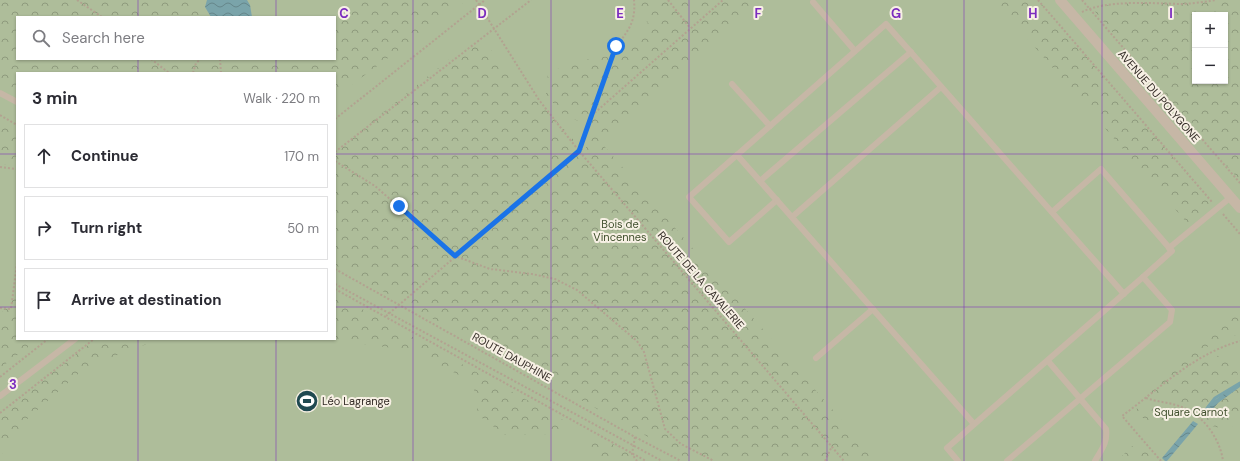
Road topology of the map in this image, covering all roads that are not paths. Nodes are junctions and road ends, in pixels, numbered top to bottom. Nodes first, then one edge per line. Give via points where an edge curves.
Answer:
1 (1060, 0) edge
2 (813, 2) dead end
3 (855, 50) junction
4 (911, 52) junction
5 (732, 84) dead end
6 (941, 87) junction
7 (0, 93) edge
8 (16, 101) edge
9 (770, 126) junction
10 (737, 155) junction
11 (760, 181) junction
12 (1231, 197) junction
13 (776, 200) junction
14 (1240, 208) edge
15 (1052, 212) junction
16 (792, 217) junction
17 (1169, 248) junction
18 (1143, 277) junction
19 (1124, 294) junction
20 (873, 309) junction
21 (73, 340) edge
22 (816, 358) dead end
23 (1048, 360) junction
24 (0, 396) edge
25 (1080, 399) junction
26 (974, 424) junction
27 (958, 461) edge
28 (1007, 461) edge
29 (1095, 461) edge

1 - 12 street, AVENUE DU POLYGONE
2 - 3 lane
3 - 4 lane via 886,24
3 - 9 lane
4 - 6 lane
4 - 11 lane
5 - 9 lane
6 - 15 lane
6 - 16 lane
7 - 8 lane
9 - 10 lane
10 - 11 lane
10 - 13 lane via 689,197 729,242
11 - 13 lane
12 - 14 street, AVENUE DU POLYGONE
12 - 17 lane
13 - 16 lane
15 - 17 lane via 1101,169
15 - 19 lane
16 - 20 lane
17 - 18 lane via 1172,251
18 - 19 lane
18 - 25 lane via 1172,310 1170,322
19 - 23 lane
20 - 22 lane
20 - 26 lane
21 - 24 lane
23 - 25 lane
23 - 26 lane
25 - 28 lane
25 - 29 lane via 1106,429 1105,445
26 - 27 lane via 947,448

